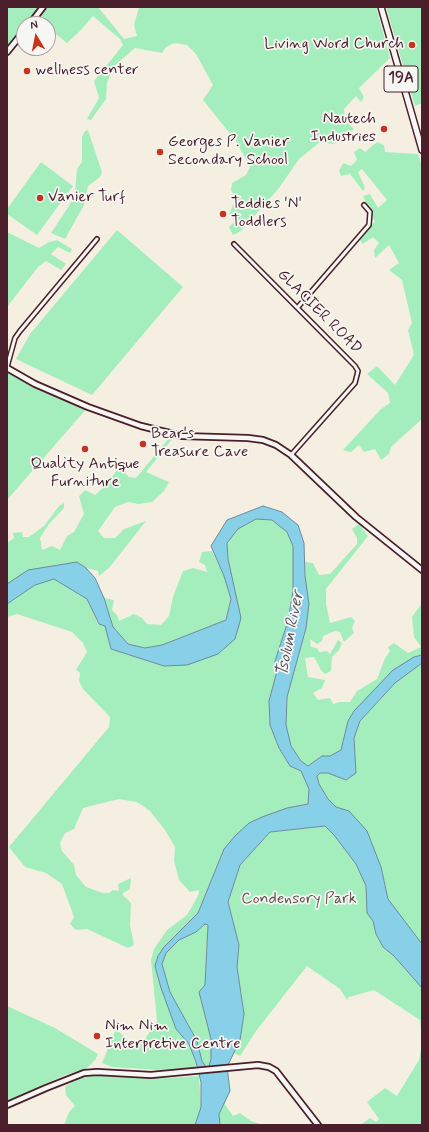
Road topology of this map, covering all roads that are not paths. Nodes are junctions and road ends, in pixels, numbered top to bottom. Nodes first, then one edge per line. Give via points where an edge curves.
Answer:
1 (43, 7) edge
2 (381, 7) edge
3 (36, 16) edge
4 (16, 41) edge
5 (7, 52) edge
6 (422, 150) edge
7 (364, 204) dead end
8 (97, 239) dead end
9 (234, 244) dead end
10 (298, 307) junction
11 (7, 368) edge
12 (291, 455) junction
13 (422, 570) edge
14 (7, 1106) edge
15 (318, 1125) edge

1 - 3 main road
2 - 6 main road, 19A
4 - 5 main road
7 - 10 street via 370,212 369,225
8 - 11 street via 15,338
9 - 10 street, GLACIER ROAD
10 - 12 street, GLACIER ROAD via 358,371 355,383
11 - 12 main road via 35,384 88,407 141,426 182,436 264,440
12 - 13 main road via 356,517
14 - 15 main road via 84,1073 151,1075 258,1065 276,1071

